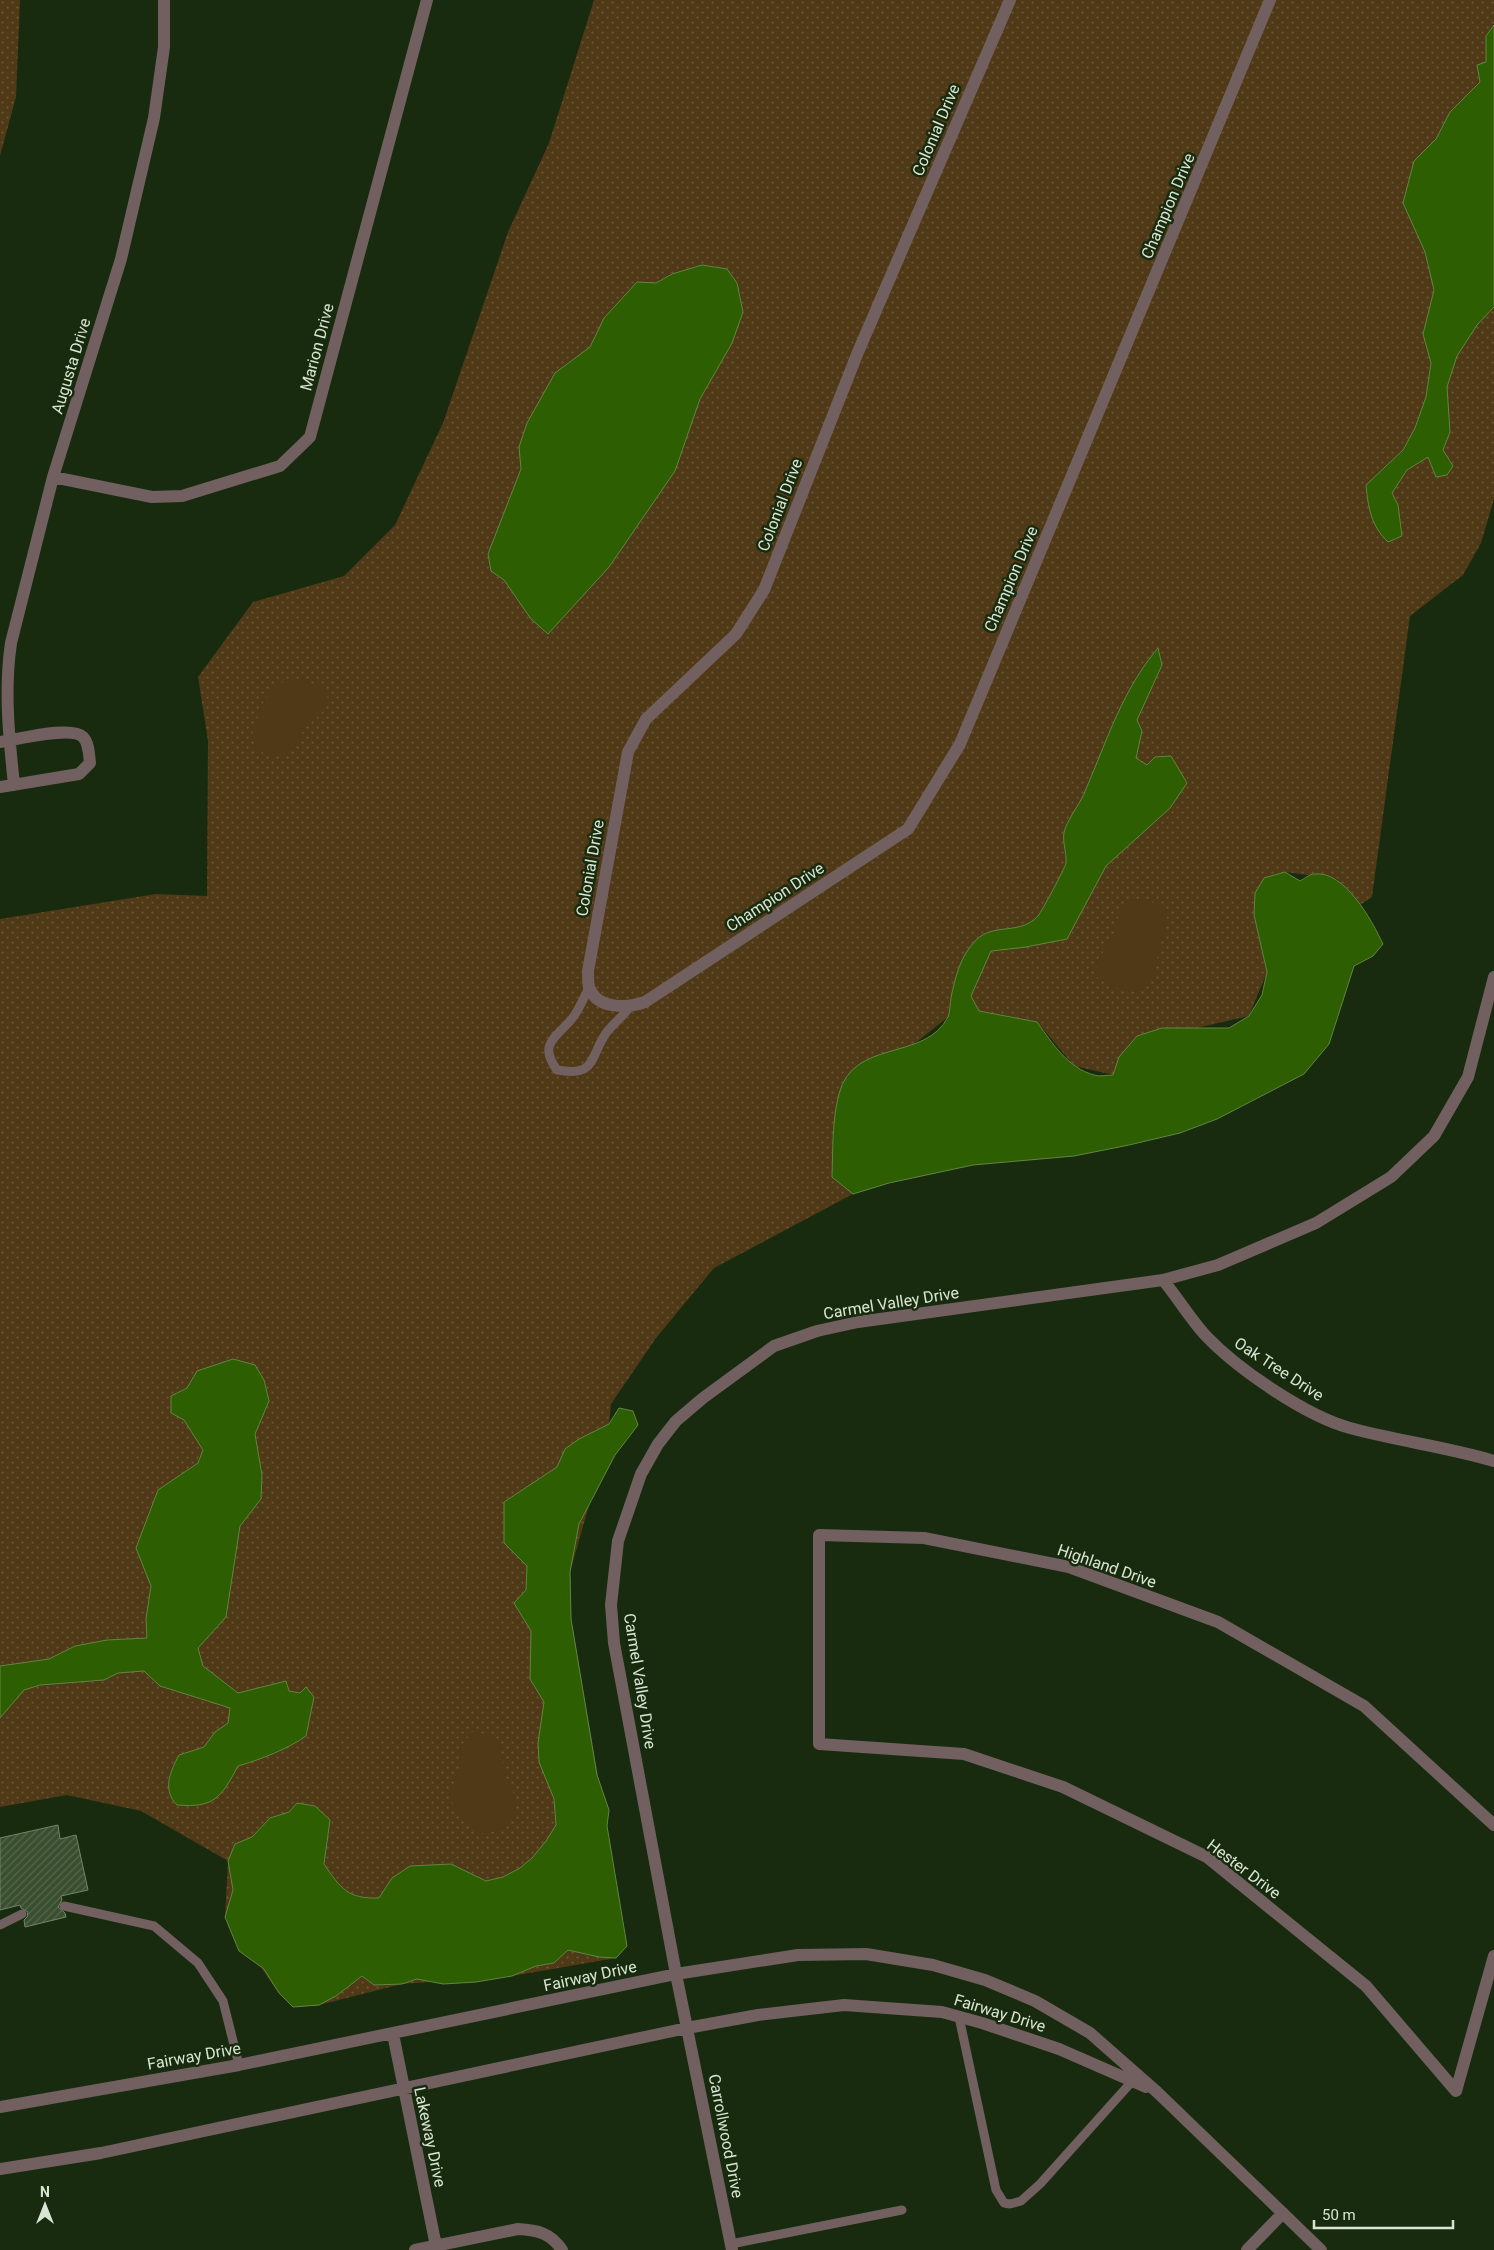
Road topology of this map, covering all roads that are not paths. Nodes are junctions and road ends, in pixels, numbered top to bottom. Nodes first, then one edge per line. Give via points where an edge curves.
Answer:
1 (164, 0) edge
2 (427, 0) edge
3 (1010, 0) edge
4 (1270, 0) edge
5 (53, 477) junction
6 (5, 742) edge
7 (14, 785) junction
8 (0, 787) edge
9 (1494, 977) edge
10 (589, 988) junction
11 (630, 1007) junction
12 (1163, 1280) junction
13 (1494, 1461) edge
14 (819, 1744) joint
15 (1494, 1825) edge
16 (64, 1906) dead end
17 (22, 1914) dead end
18 (0, 1925) edge
19 (1494, 1956) edge
20 (676, 1974) junction
21 (960, 2016) junction
22 (687, 2028) junction
23 (393, 2034) junction
24 (239, 2065) junction
25 (1136, 2078) junction
26 (403, 2087) junction
27 (0, 2107) edge
28 (0, 2168) edge
29 (902, 2210) dead end
30 (1283, 2213) junction
31 (436, 2246) junction
32 (732, 2247) edge
33 (415, 2250) edge
34 (562, 2250) edge
35 (1247, 2250) edge
36 (1322, 2250) edge

1 - 5 street, Augusta Drive via 164,47 154,118 121,259
2 - 5 street, Marion Drive via 310,437 280,466 182,496 152,498
3 - 10 street, Colonial Drive via 858,352 764,590 736,634 646,719 628,752 588,971
4 - 11 street, Champion Drive via 960,744 908,829 645,1002
5 - 6 street, Augusta Drive via 11,643
6 - 7 street, Augusta Drive
6 - 7 street via 69,732 84,738 89,750 90,763 79,774
7 - 8 street
9 - 12 street, Carmel Valley Drive via 1468,1077 1434,1136 1391,1177 1316,1223 1218,1265
10 - 11 street via 599,999 614,1006
10 - 11 lane via 574,1015 553,1036 549,1048 550,1061 557,1070 571,1073 586,1070 594,1062 607,1032
12 - 13 street, Oak Tree Drive via 1206,1335 1232,1361 1306,1409 1348,1427
12 - 20 street, Carmel Valley Drive via 858,1322 817,1331 774,1346 738,1371 676,1421 658,1444 641,1474 618,1541 611,1606 614,1643
14 - 15 street, Highland Drive via 819,1535 924,1538 1069,1567 1218,1622 1364,1706
14 - 19 street, Hester Drive via 964,1754 1064,1787 1207,1857 1366,1986 1456,2091
16 - 24 lane via 154,1926 198,1962 223,2001
17 - 18 lane
20 - 22 street, Carmel Valley Drive
20 - 23 street, Fairway Drive
20 - 25 street, Fairway Drive via 798,1956 866,1954 933,1965 985,1980 1035,2001 1090,2033
21 - 22 street, Fairway Drive via 844,2005 758,2015
21 - 25 street, Fairway Drive
21 - 25 lane via 996,2190 1004,2203 1021,2201 1040,2184
22 - 26 street, Fairway Drive
22 - 32 street, Carrollwood Drive
23 - 24 street, Fairway Drive
23 - 26 street, Lakeway Drive
24 - 27 street, Fairway Drive
25 - 30 street, Fairway Drive via 1157,2092
26 - 28 street, Fairway Drive via 101,2153
26 - 31 street, Lakeway Drive
29 - 32 lane
30 - 35 street
30 - 36 street, Fairway Drive
31 - 33 street
31 - 34 street via 518,2229 536,2230 550,2236

